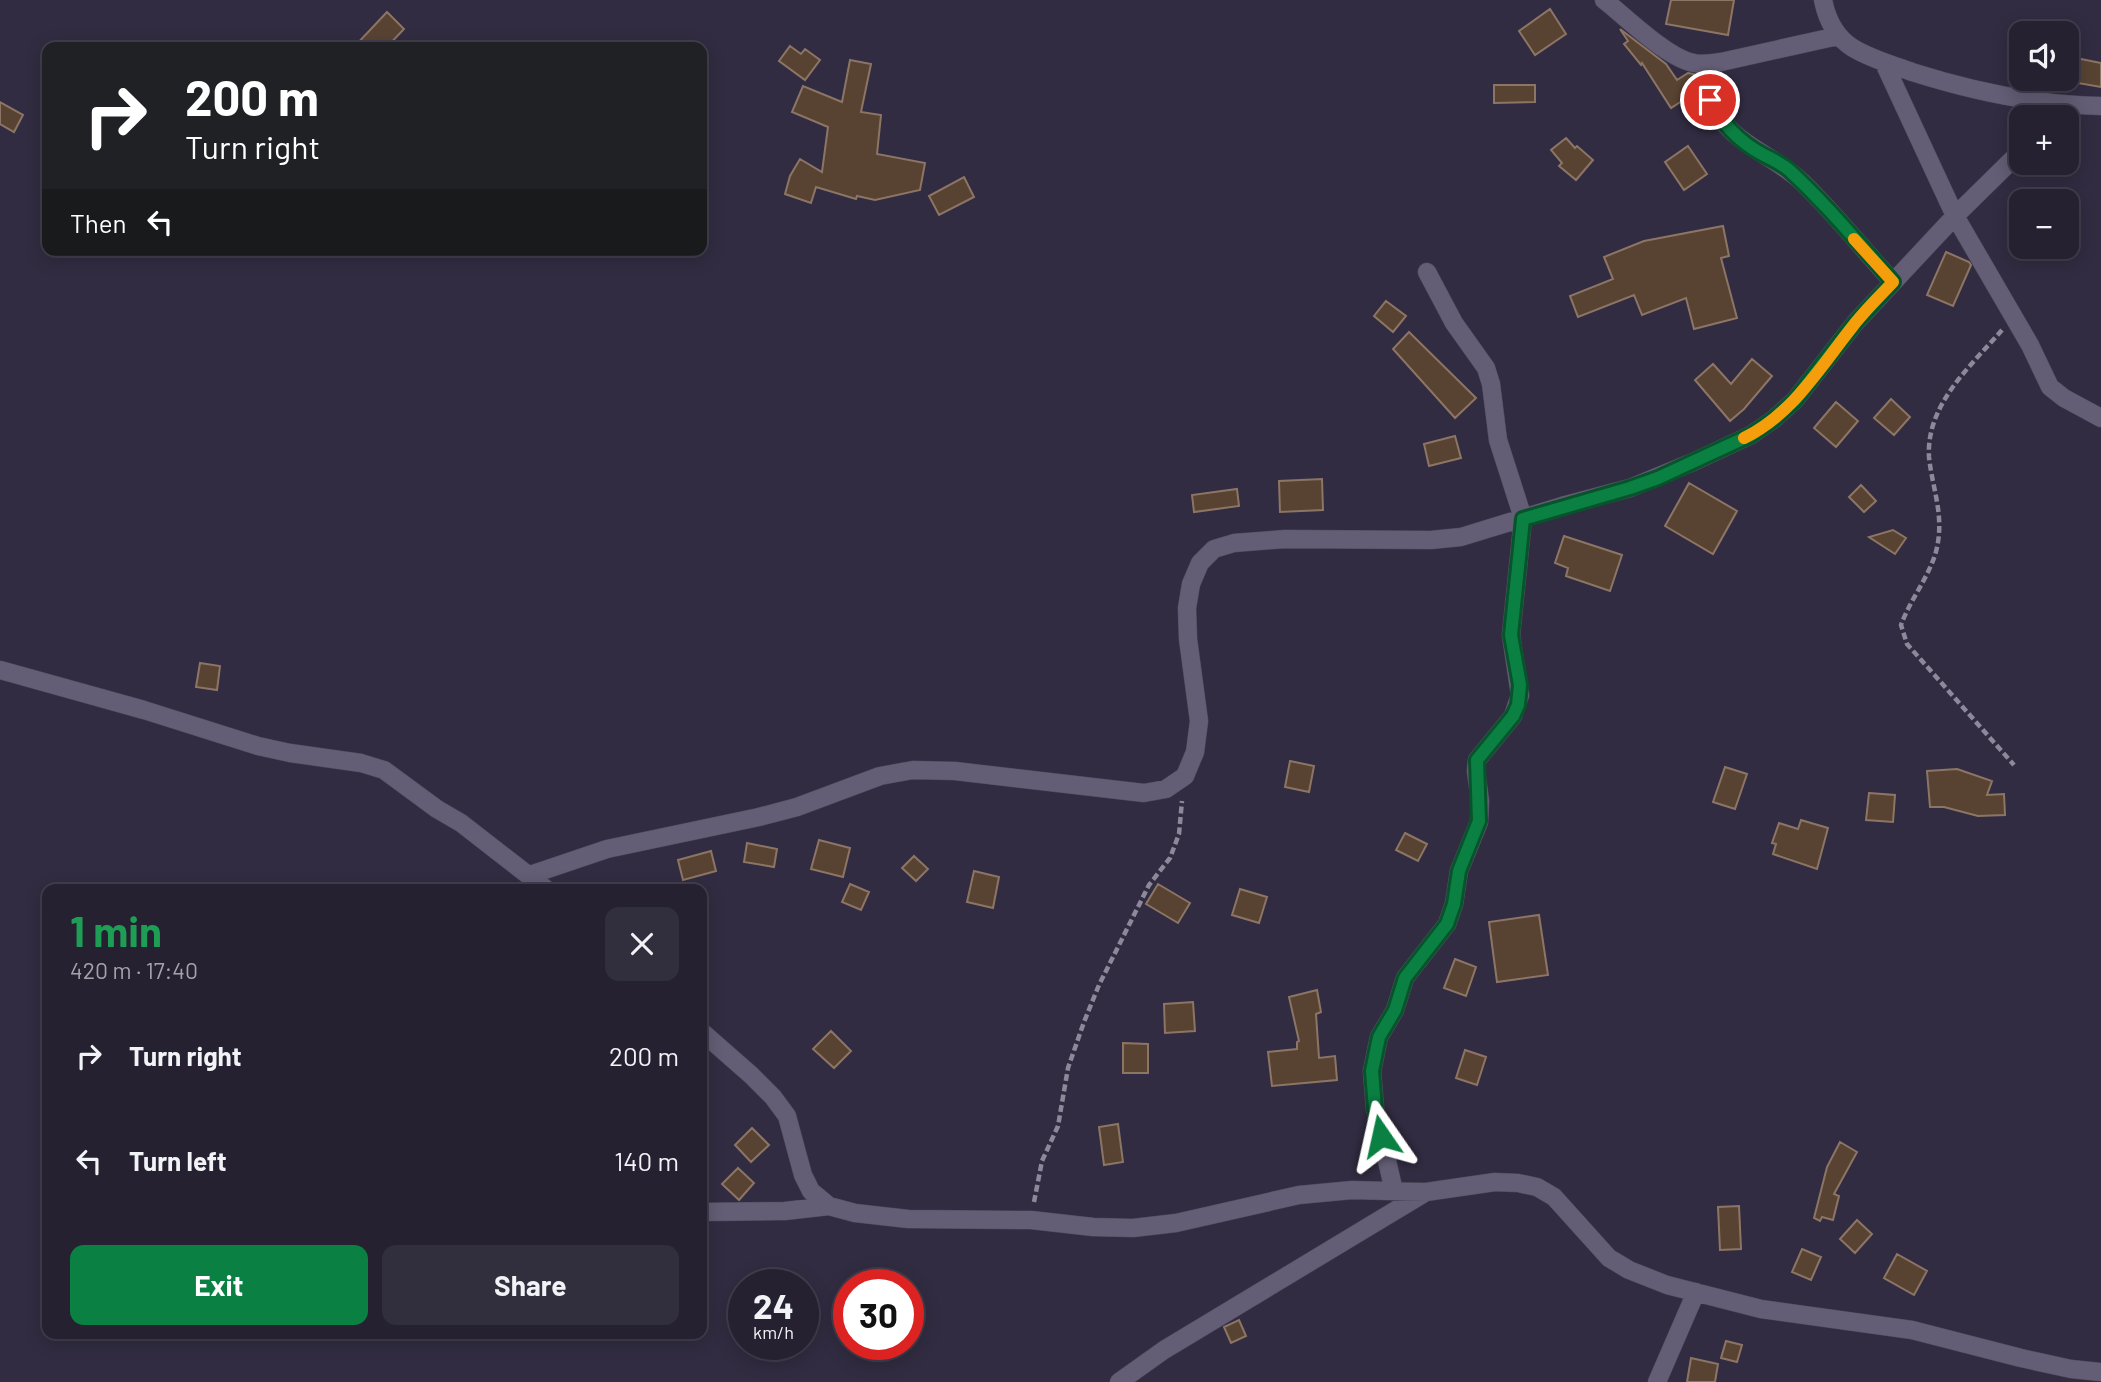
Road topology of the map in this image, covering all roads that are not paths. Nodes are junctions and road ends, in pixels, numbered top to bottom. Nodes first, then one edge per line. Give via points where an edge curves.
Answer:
1 (1604, 0) edge
2 (1823, 0) edge
3 (1838, 36) junction
4 (1884, 63) junction
5 (1703, 64) junction
6 (2076, 105) edge
7 (2079, 105) edge
8 (2101, 106) edge
9 (2009, 163) edge
10 (1955, 216) junction
11 (1427, 272) dead end
12 (1893, 282) junction
13 (2101, 418) edge
14 (1523, 519) junction
15 (0, 670) edge
16 (530, 875) junction
17 (540, 884) edge
18 (707, 1036) edge
19 (1394, 1191) junction
20 (1426, 1192) junction
21 (829, 1206) junction
22 (707, 1212) edge
23 (1696, 1292) junction
24 (2101, 1372) edge
25 (1119, 1382) edge
26 (1657, 1382) edge

1 - 5 street via 1675,57
2 - 3 street
3 - 4 street
3 - 5 street
4 - 6 street via 1979,90
4 - 10 street
5 - 12 street via 1710,100 1731,132 1786,167
7 - 8 street
9 - 10 street
10 - 12 street
10 - 13 street via 2050,387
11 - 14 street via 1454,323 1486,368 1498,440
12 - 14 street via 1795,400 1751,435 1649,481
14 - 16 street via 1441,539 1285,539 1214,549 1200,563 1187,608 1199,721 1195,752 1185,776 1166,789 1144,793 913,770 880,776 797,807 607,849
14 - 19 street via 1511,635 1520,685 1518,705 1477,760 1479,821 1459,871 1454,904 1447,924 1405,978 1395,1010 1379,1037 1372,1071 1375,1109
15 - 16 street via 258,746 361,762 384,770
16 - 17 street
18 - 21 street via 751,1075 787,1116 803,1175 811,1191
19 - 20 street
19 - 21 street via 1299,1195 1154,1227 908,1219
20 - 23 street via 1496,1182 1537,1187 1554,1197 1609,1258 1667,1285
20 - 25 street via 1164,1350
21 - 22 street
23 - 24 street via 1761,1309 1935,1335 2021,1359
23 - 26 street

